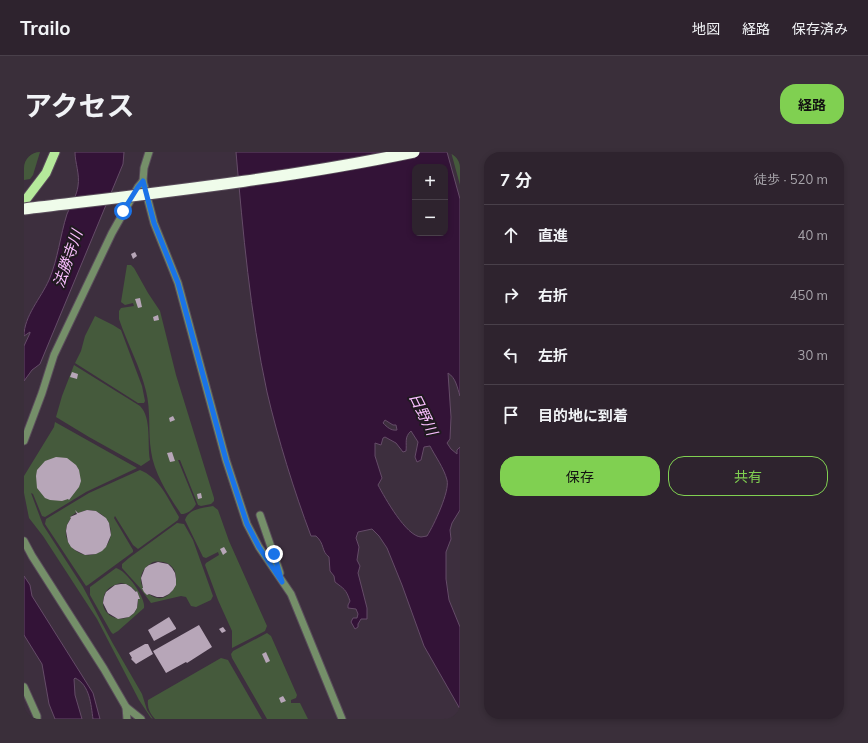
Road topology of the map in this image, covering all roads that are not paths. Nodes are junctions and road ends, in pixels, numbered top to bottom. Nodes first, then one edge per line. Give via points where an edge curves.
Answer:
1 (55, 152) edge
2 (149, 152) edge
3 (396, 152) edge
4 (414, 152) edge
5 (143, 181) junction
6 (24, 203) edge
7 (24, 208) edge
8 (24, 441) edge
9 (260, 515) dead end
10 (24, 541) edge
11 (282, 582) junction
12 (24, 686) edge
13 (126, 707) junction
14 (36, 718) edge
15 (127, 719) edge
16 (141, 719) edge
17 (342, 719) edge

1 - 6 main road via 46,173
2 - 5 street
3 - 6 highway, bridge via 290,172
4 - 7 highway, bridge via 291,175
5 - 8 street via 112,232 56,351
5 - 11 street via 154,223 178,283 226,460 247,524
9 - 11 street
10 - 13 street
11 - 17 street via 291,594
12 - 14 street
13 - 15 street
13 - 16 street

